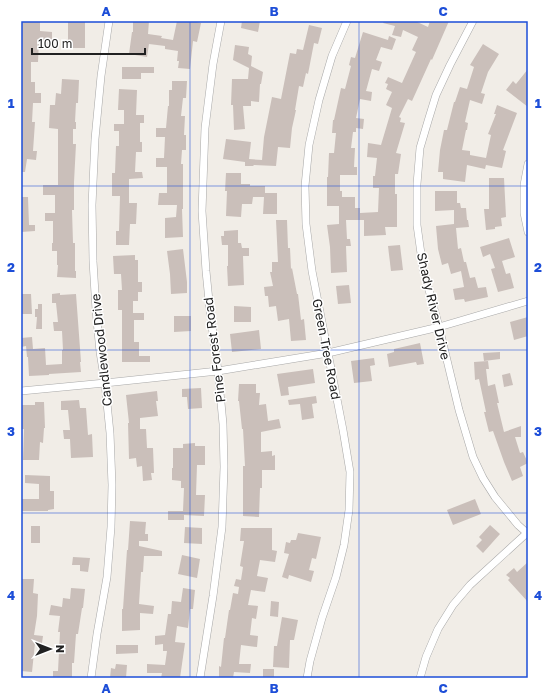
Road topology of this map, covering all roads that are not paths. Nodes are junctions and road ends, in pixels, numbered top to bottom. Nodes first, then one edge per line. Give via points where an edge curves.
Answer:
1 (109, 21) edge
2 (221, 21) edge
3 (347, 21) edge
4 (473, 21) edge
5 (528, 164) edge
6 (528, 232) edge
7 (528, 301) edge
8 (439, 327) junction
9 (328, 353) junction
10 (218, 371) junction
11 (105, 383) junction
12 (21, 391) edge
13 (527, 532) edge
14 (91, 678) edge
15 (200, 678) edge
16 (307, 678) edge
17 (420, 678) edge

1 - 11 street, Candlewood Drive via 101,76 92,205 96,310
2 - 10 street, Pine Forest Road via 205,128 202,211 209,304
3 - 9 street, Green Tree Road via 332,56 319,100 309,145 305,186 306,224 312,271
4 - 8 street, Shady River Drive via 436,95 420,148 417,225 423,268
5 - 6 street via 524,185 524,213
7 - 8 street
8 - 9 street
8 - 13 street, Shady River Drive via 473,457 495,497 514,521
9 - 10 street
9 - 16 street, Green Tree Road via 350,472 349,510 336,577 322,618
10 - 11 street
10 - 15 street, Pine Forest Road via 224,467 222,527
11 - 12 street
11 - 14 street, Candlewood Drive via 110,433 111,527 107,577
13 - 17 street via 470,585 453,606 438,629

